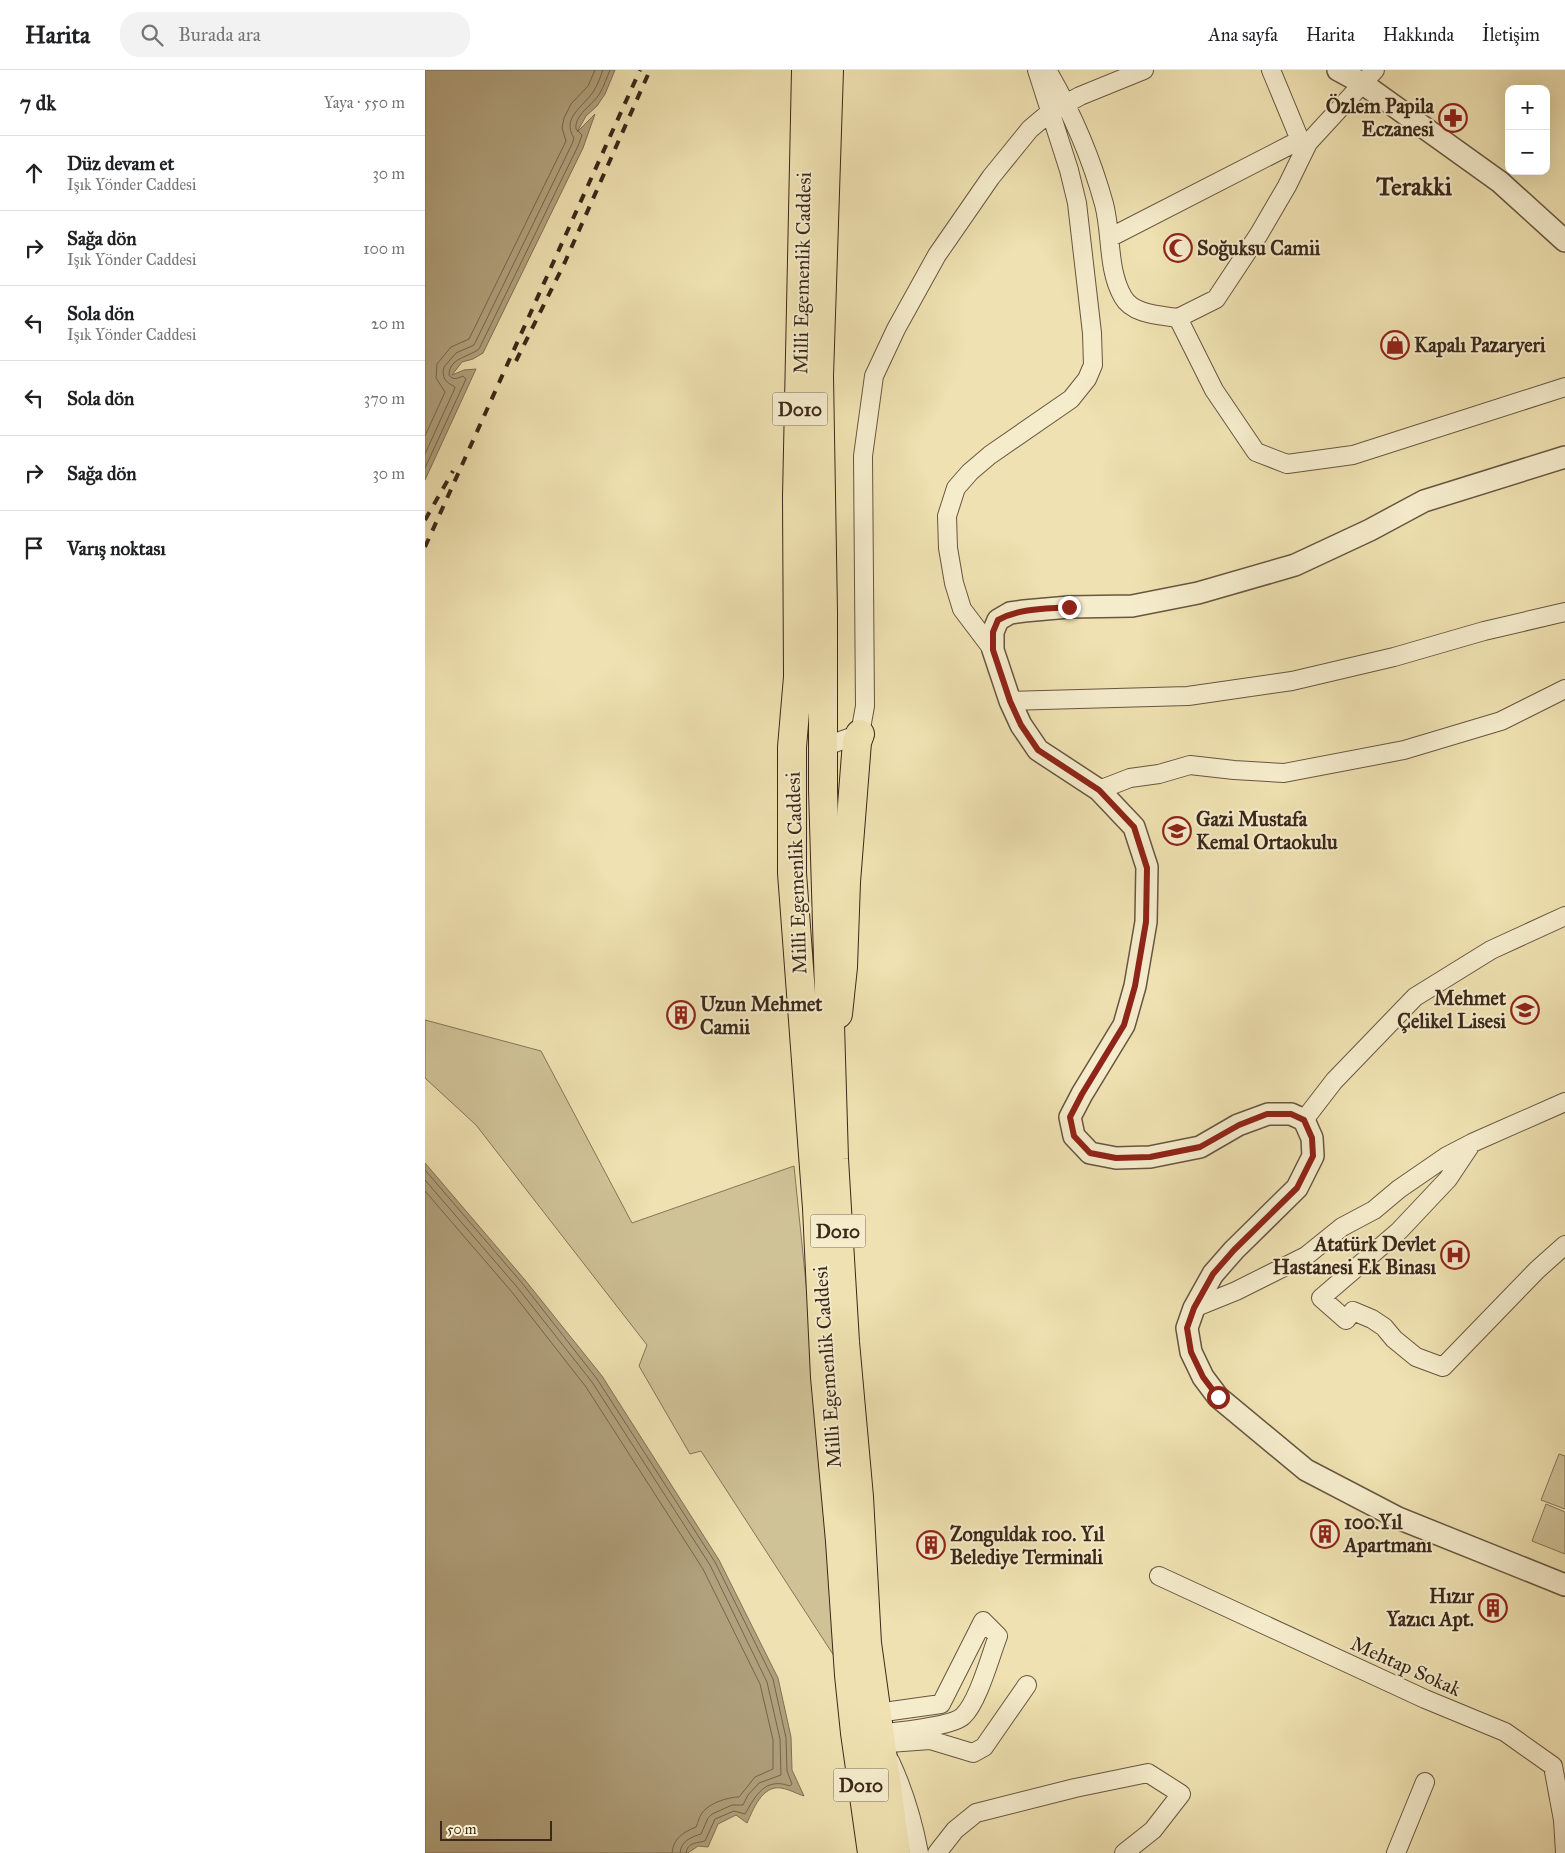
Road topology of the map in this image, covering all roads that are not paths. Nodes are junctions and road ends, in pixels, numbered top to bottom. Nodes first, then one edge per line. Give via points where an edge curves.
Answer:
1 (806, 70) edge
2 (829, 70) edge
3 (1037, 70) edge
4 (1047, 70) edge
5 (1144, 70) edge
6 (1271, 70) edge
7 (1338, 70) edge
8 (1369, 76) edge
9 (1067, 104) junction
10 (1049, 113) junction
11 (1304, 142) junction
12 (1109, 238) junction
13 (1565, 241) edge
14 (1178, 318) junction
15 (1565, 387) edge
16 (1565, 457) edge
17 (1565, 612) edge
18 (993, 650) junction
19 (1565, 689) edge
20 (1010, 701) junction
21 (858, 738) junction
22 (792, 747) junction
23 (823, 747) junction
24 (823, 779) junction
25 (791, 780) junction
26 (1099, 790) junction
27 (1565, 916) edge
28 (832, 1090) junction
29 (1565, 1102) edge
30 (1304, 1120) junction
31 (1472, 1143) junction
32 (1565, 1245) edge
33 (1194, 1308) junction
34 (1159, 1576) dead end
35 (1565, 1585) edge
36 (1027, 1685) dead end
37 (867, 1724) junction
38 (1425, 1782) dead end
39 (955, 1830) junction
40 (1565, 1852) edge
41 (872, 1853) edge
42 (897, 1853) edge
43 (919, 1853) edge
44 (937, 1853) edge
45 (955, 1853) edge
46 (1124, 1853) edge
47 (1396, 1853) edge

1 - 22 main road, Milli Egemenlik Caddesi / D010 via 797,497 798,676
2 - 23 main road, Milli Egemenlik Caddesi / D010 via 819,376
3 - 10 street
4 - 9 street
5 - 9 street
6 - 11 street
7 - 8 street
8 - 11 street
8 - 13 street via 1501,182
9 - 10 street
9 - 12 street via 1104,205
10 - 18 street via 1077,203 1093,365 1087,379 1071,399 989,455 956,488 947,516 954,583 962,609
10 - 21 street via 1030,129 991,177 937,255 896,328 874,376 863,456 866,670 865,706
11 - 12 street
11 - 14 street via 1259,234 1216,299
12 - 14 street via 1113,268 1124,298 1139,310
14 - 15 street via 1214,390 1256,452 1287,464 1353,455
16 - 18 street via 1424,501 1295,566 1198,593 1132,606 1069,607 1010,614 998,620 993,632
17 - 20 street via 1292,681 1189,696
18 - 20 street
19 - 26 street via 1501,721 1403,750 1284,773 1190,765 1130,778
20 - 26 street via 1038,750
21 - 23 street
21 - 24 main road via 845,770
21 - 28 main road
22 - 23 main road
22 - 25 main road, Milli Egemenlik Caddesi / D010
23 - 24 main road, Milli Egemenlik Caddesi / D010
24 - 25 main road
24 - 28 main road, Milli Egemenlik Caddesi / D010
25 - 37 main road, Milli Egemenlik Caddesi / D010 via 792,873 817,1208 825,1377 840,1541
26 - 30 street via 1134,827 1147,868 1146,922 1135,986 1124,1025 1070,1117 1074,1136 1090,1153 1116,1158 1150,1157 1200,1147 1239,1125 1267,1114 1291,1114
27 - 30 street via 1491,950 1415,997 1334,1081
28 - 37 main road, Milli Egemenlik Caddesi / D010 via 845,1332 859,1497 867,1643
29 - 31 street
30 - 33 street via 1312,1138 1313,1156 1297,1188 1213,1274
31 - 32 street via 1448,1179 1399,1231 1321,1298 1346,1320 1353,1312 1372,1319 1416,1357 1443,1367
31 - 33 street via 1399,1189 1375,1210 1342,1227 1306,1256
33 - 35 street via 1187,1328 1191,1352 1203,1377 1218,1397 1306,1470 1397,1518
34 - 40 street, Mehtap Sokak via 1425,1700 1505,1732 1553,1766
36 - 37 street via 984,1747 973,1753
37 - 37 street via 950,1723 962,1717 971,1706 999,1636 983,1621 941,1704
37 - 41 main road, Milli Egemenlik Caddesi / D010
37 - 42 main road, Milli Egemenlik Caddesi / D010
37 - 43 street via 901,1785
38 - 47 street
39 - 44 street
39 - 45 street
39 - 46 street via 976,1813 1148,1773 1181,1794 1153,1830

